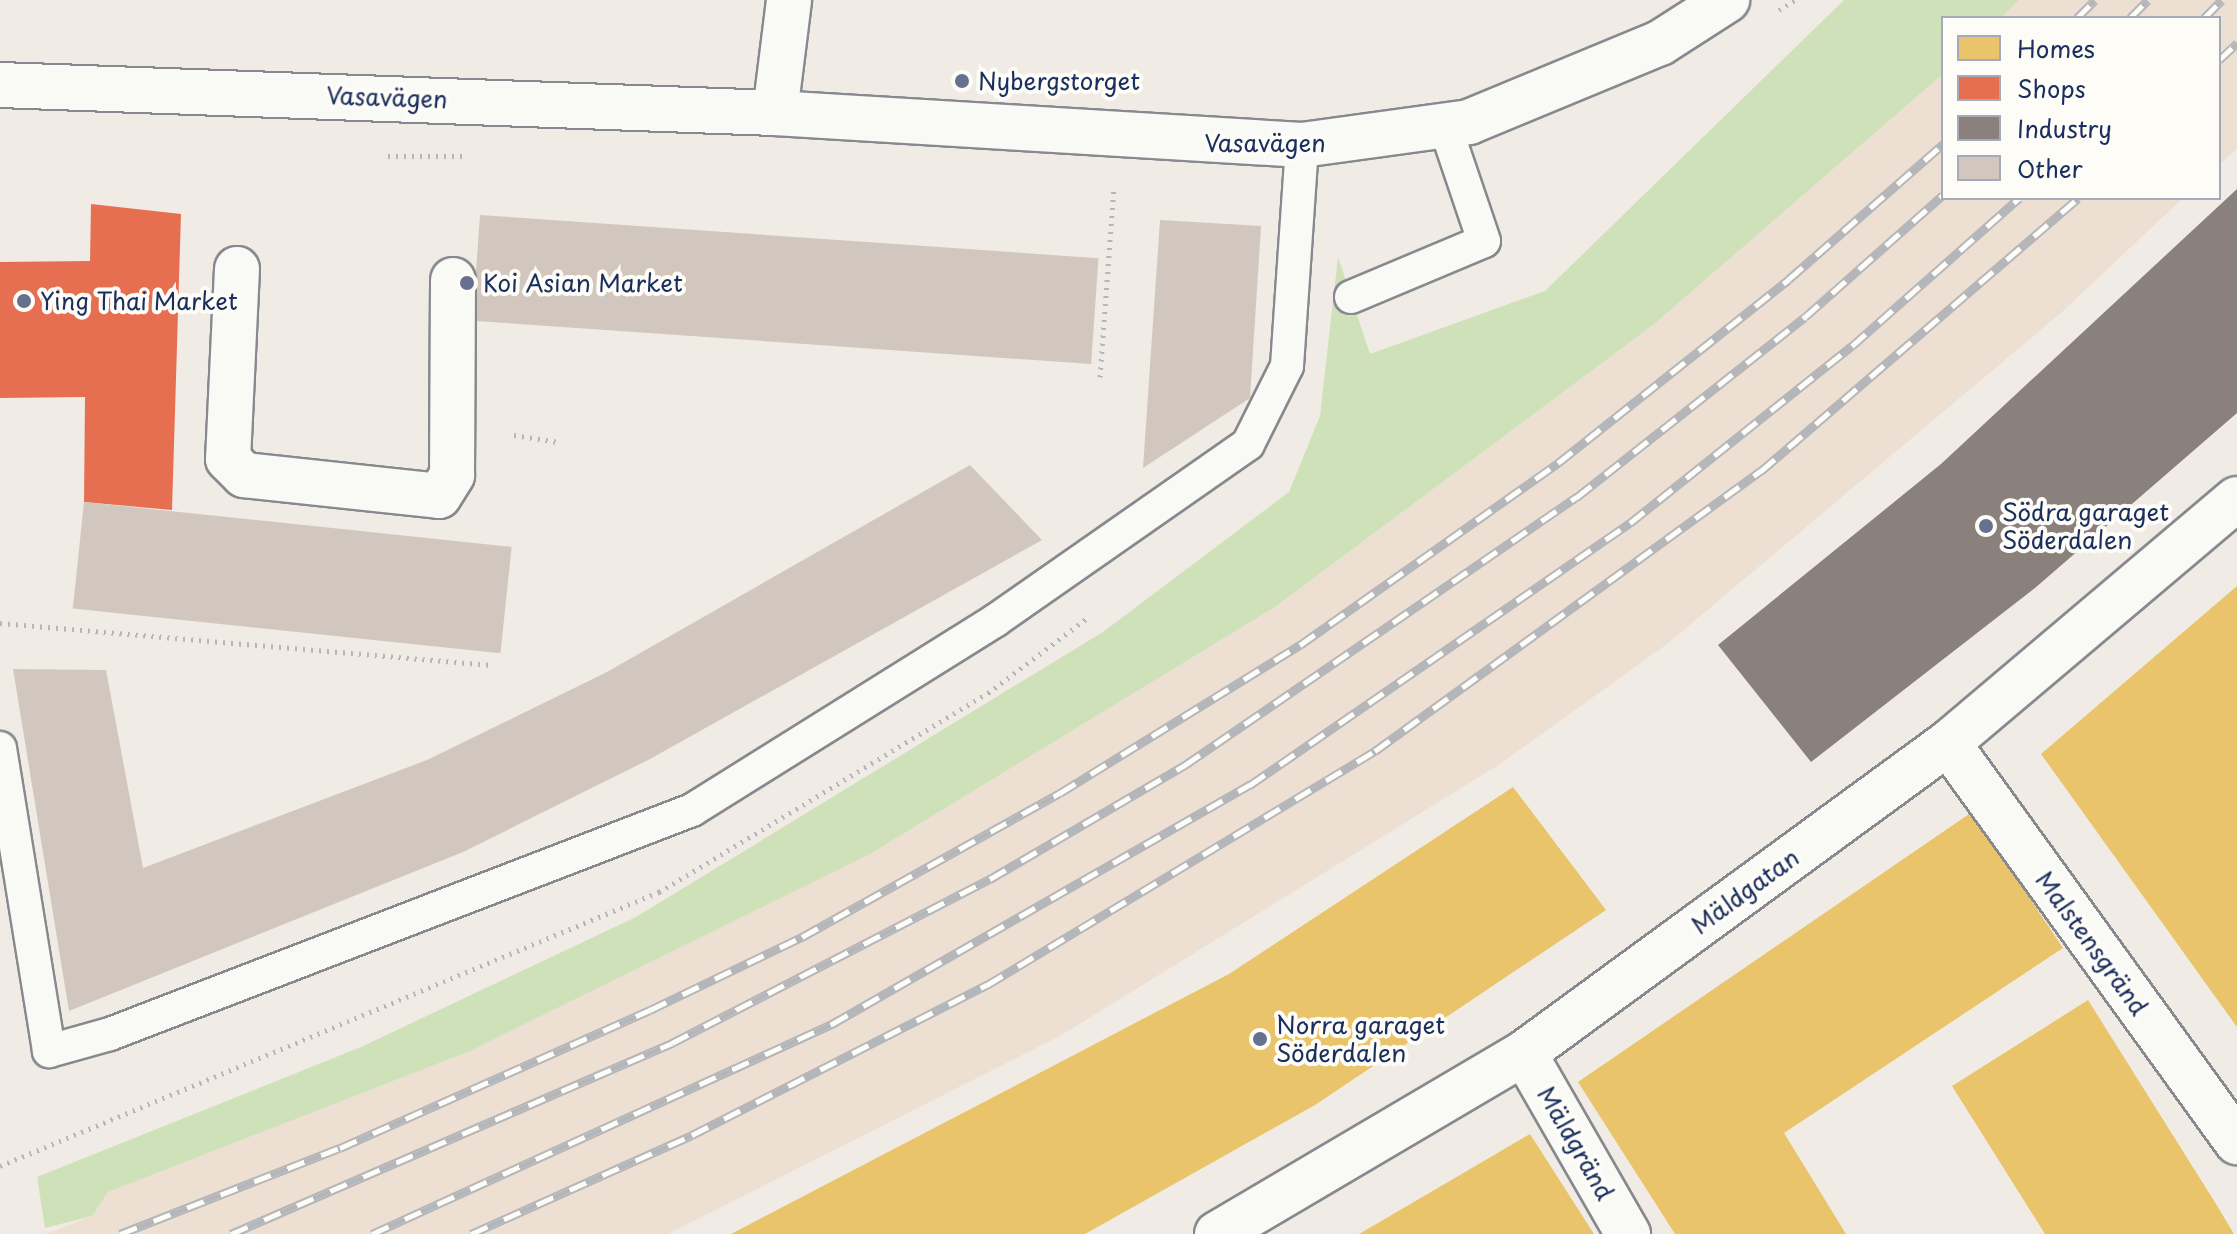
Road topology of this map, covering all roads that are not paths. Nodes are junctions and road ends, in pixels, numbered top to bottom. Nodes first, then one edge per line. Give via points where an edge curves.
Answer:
1 (789, 0) edge
2 (1727, 0) edge
3 (0, 85) edge
4 (775, 113) junction
5 (1445, 126) junction
6 (1302, 145) junction
7 (237, 269) dead end
8 (453, 280) dead end
9 (1351, 297) dead end
10 (2237, 499) edge
11 (1948, 743) junction
12 (0, 748) edge
13 (1524, 1053) junction
14 (2237, 1142) edge
15 (1217, 1234) edge
16 (1628, 1234) edge

1 - 4 street
2 - 5 street, Vasavägen via 1660,43
3 - 4 street, Vasavägen
4 - 6 street, Vasavägen
5 - 6 street, Vasavägen
5 - 9 lane via 1484,241
6 - 12 lane via 1287,366 1248,444 996,620 692,810 110,1034 49,1051
7 - 8 street via 228,459 244,475 439,496 452,475
10 - 11 street, Mäldgatan
11 - 13 street, Mäldgatan
11 - 14 street, Malstensgränd
13 - 15 street, Mäldgatan
13 - 16 street, Mäldgränd

